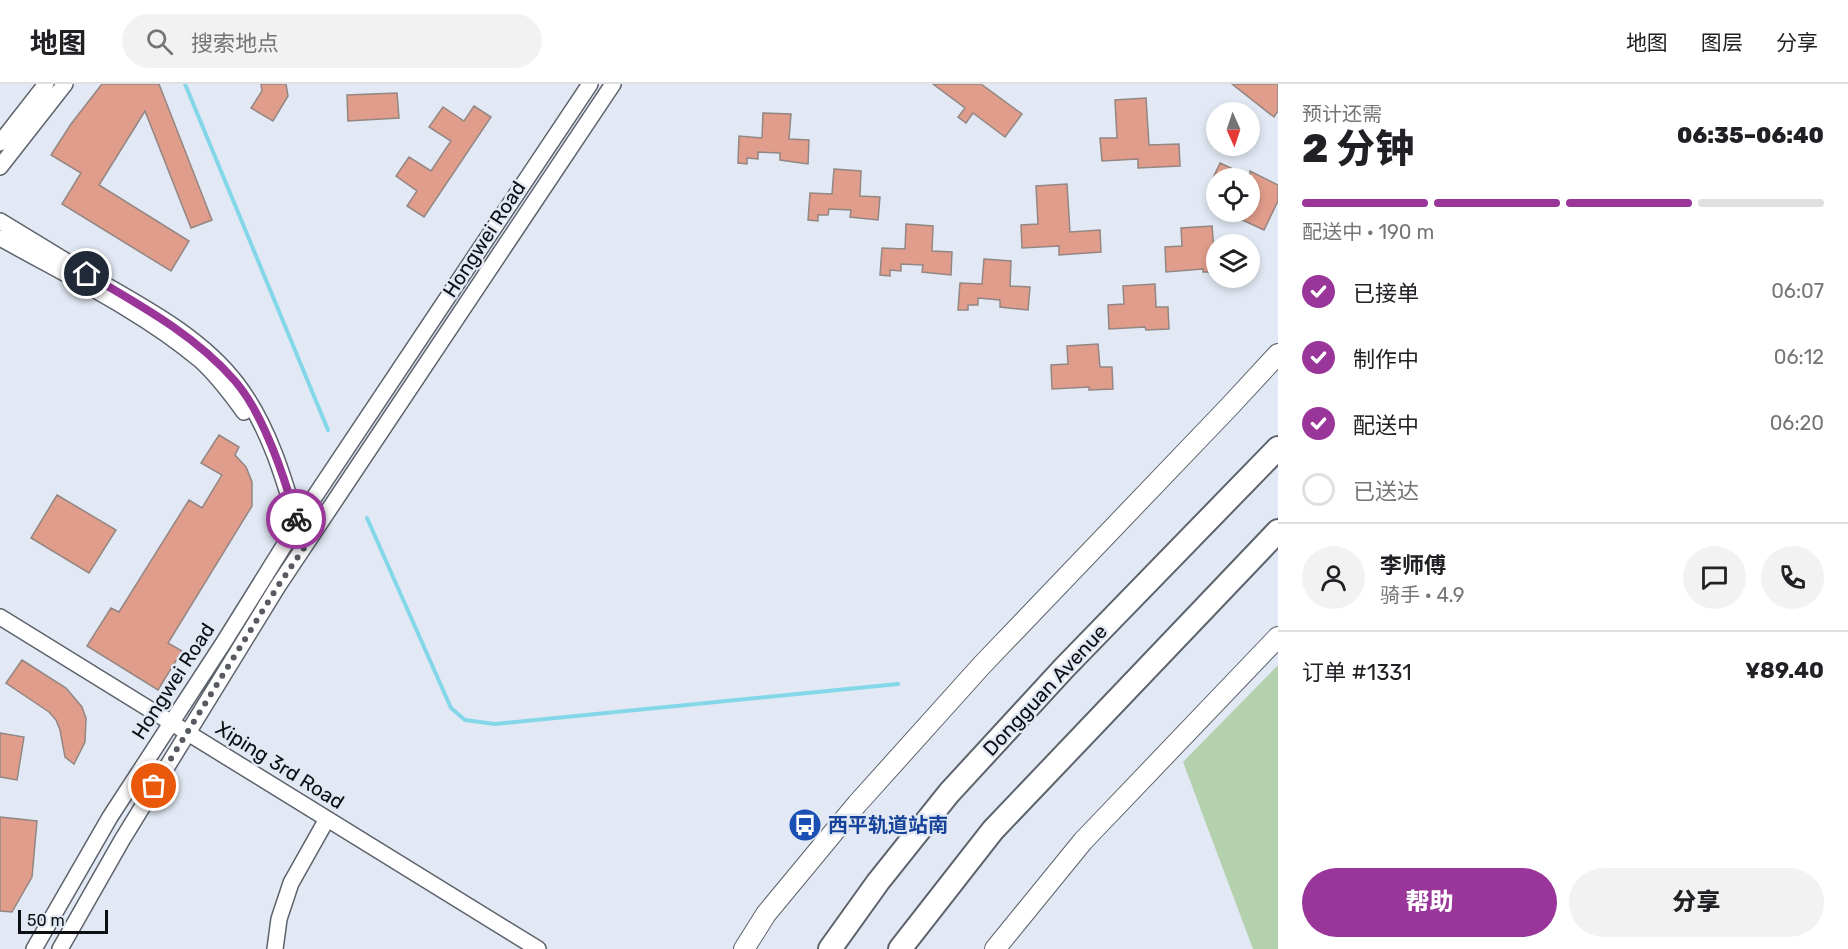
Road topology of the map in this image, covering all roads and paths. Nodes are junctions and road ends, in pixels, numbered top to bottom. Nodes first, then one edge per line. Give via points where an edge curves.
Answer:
1 (46, 84) edge
2 (65, 84) edge
3 (590, 84) edge
4 (613, 84) edge
5 (0, 142) edge
6 (0, 167) edge
7 (0, 221) edge
8 (0, 238) edge
9 (1278, 354) edge
10 (1278, 448) edge
11 (295, 531) junction
12 (1278, 531) edge
13 (301, 553) junction
14 (0, 617) edge
15 (1278, 637) edge
16 (171, 723) junction
17 (188, 734) junction
18 (327, 819) junction
19 (34, 949) edge
20 (60, 949) edge
21 (275, 949) edge
22 (538, 949) edge
23 (744, 949) edge
24 (830, 949) edge
25 (900, 949) edge
26 (995, 949) edge

1 - 5 street
2 - 6 street
3 - 11 street, Hongwei Road
4 - 13 street, Hongwei Road
7 - 11 street via 164,320 208,354 236,383 254,410 281,470
8 - 11 street via 120,306 201,361 245,414
9 - 23 main road via 880,778 766,914
10 - 24 highway, Dongguan Avenue via 1065,667 949,793
11 - 13 street
11 - 16 street, Hongwei Road
12 - 25 highway via 993,830
13 - 17 street, Hongwei Road
14 - 16 street, Xiping 3rd Road
15 - 26 main road via 1083,841
16 - 17 street, Xiping 3rd Road
16 - 19 street, Hongwei Road
17 - 18 street, Xiping 3rd Road
17 - 20 street, Hongwei Road
18 - 21 street via 291,883 279,919
18 - 22 street, Xiping 3rd Road

